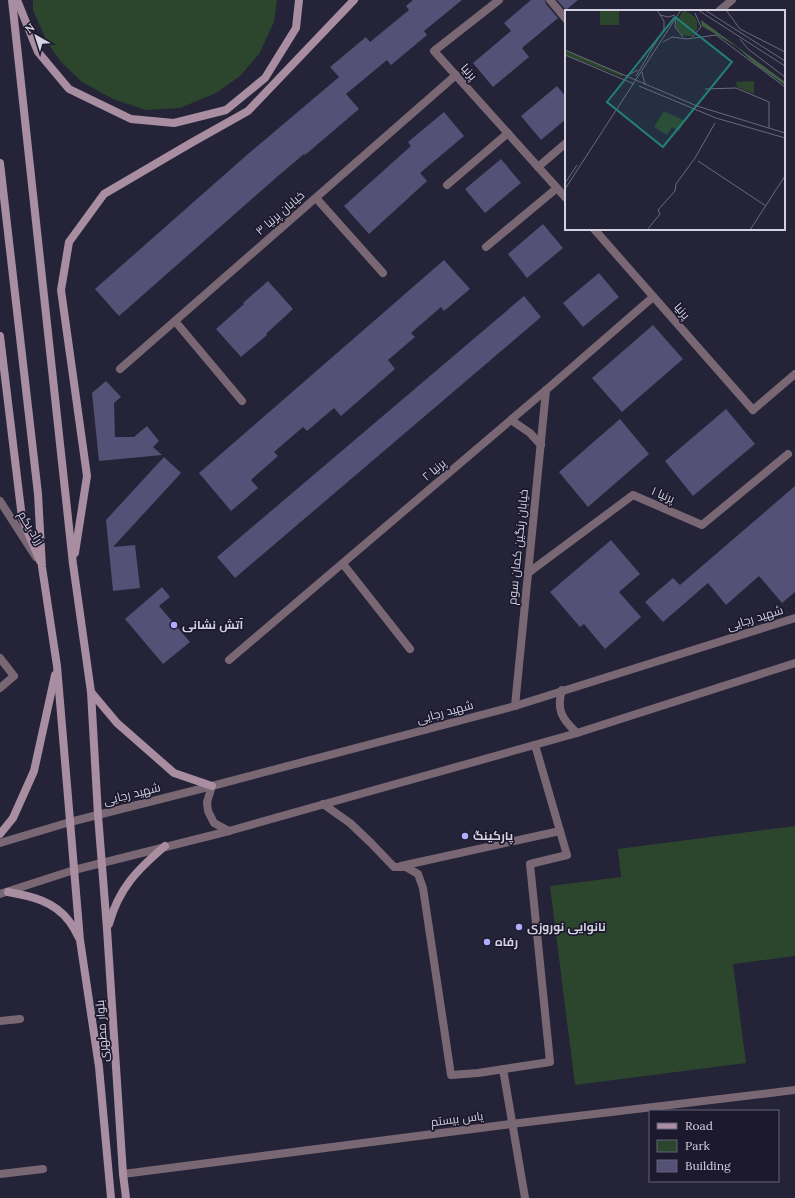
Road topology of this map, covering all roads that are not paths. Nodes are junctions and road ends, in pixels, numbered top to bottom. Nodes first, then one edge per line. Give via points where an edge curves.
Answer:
1 (12, 0) edge
2 (17, 0) edge
3 (299, 0) edge
4 (354, 0) edge
5 (499, 0) edge
6 (550, 0) edge
7 (732, 0) edge
8 (720, 10) edge
9 (565, 18) edge
10 (456, 75) junction
11 (508, 133) junction
12 (565, 144) edge
13 (0, 163) edge
14 (538, 167) junction
15 (447, 185) dead end
16 (557, 188) junction
17 (565, 197) edge
18 (316, 198) junction
19 (595, 230) edge
20 (486, 247) dead end
21 (383, 273) dead end
22 (654, 297) junction
23 (175, 321) junction
24 (0, 336) edge
25 (120, 369) dead end
26 (795, 374) edge
27 (546, 390) junction
28 (242, 401) dead end
29 (511, 420) junction
30 (541, 445) junction
31 (788, 454) dead end
32 (0, 501) edge
33 (73, 564) junction
34 (342, 564) junction
35 (42, 567) junction
36 (528, 573) junction
37 (795, 618) edge
38 (410, 648) dead end
39 (0, 658) edge
40 (229, 660) dead end
41 (795, 663) edge
42 (57, 666) junction
43 (0, 688) edge
44 (562, 690) junction
45 (91, 692) junction
46 (515, 706) junction
47 (577, 732) junction
48 (535, 745) junction
49 (212, 786) junction
50 (323, 804) junction
51 (98, 815) junction
52 (70, 822) junction
53 (229, 831) junction
54 (560, 831) junction
55 (0, 834) edge
56 (0, 843) edge
57 (165, 846) junction
58 (102, 863) junction
59 (394, 867) junction
60 (74, 870) junction
61 (4, 893) edge
62 (107, 929) junction
63 (80, 940) junction
64 (20, 1019) dead end
65 (0, 1021) edge
66 (503, 1069) junction
67 (795, 1090) edge
68 (511, 1124) junction
69 (43, 1169) dead end
70 (0, 1174) edge
71 (123, 1174) junction
72 (111, 1198) edge
73 (126, 1198) edge
74 (525, 1198) edge

1 - 33 main road, بلوار مطهری
2 - 3 main road via 38,52 69,89 131,119 174,122 226,110 265,78 296,28
4 - 33 main road via 248,111 104,194 69,242 61,290 87,476
5 - 10 street, پرنیا via 434,51
6 - 9 street
7 - 8 street
10 - 11 street, پرنیا
10 - 18 street, خیابان پرنیا ۳
11 - 14 street, پرنیا
11 - 15 street
12 - 14 street
13 - 35 main road via 38,494
14 - 16 street, پرنیا
16 - 17 street, پرنیا
16 - 20 street
18 - 21 street
18 - 23 street, خیابان پرنیا ۳
19 - 22 street, پرنیا
22 - 26 street, پرنیا via 753,410
22 - 27 street, پرنیا ۲
23 - 25 street, خیابان پرنیا ۳
23 - 28 street
24 - 35 main road via 22,518
27 - 29 street, پرنیا ۲
27 - 30 street, خیابان رنگین کمان سوم
29 - 30 street via 530,433
29 - 34 street, پرنیا ۲
30 - 36 street, خیابان رنگین کمان سوم
31 - 36 street, پرنیا ۱ via 702,525 633,495
32 - 35 street, زراد یکم
33 - 45 main road, بلوار مطهری
34 - 38 street
34 - 40 street, پرنیا ۲
35 - 42 main road, بلوار مطهری
36 - 46 street, خیابان رنگین کمان سوم
37 - 44 street, شهید رجایی
39 - 43 street via 14,676
41 - 47 street
42 - 52 main road, بلوار مطهری
42 - 55 main road via 34,771 13,818
44 - 46 street, شهید رجایی
44 - 47 street via 561,714 566,723
45 - 49 main road via 117,723 174,774
45 - 51 main road, بلوار مطهری
46 - 49 street, شهید رجایی
47 - 48 street
48 - 50 street
48 - 54 street
49 - 51 street, شهید رجایی
49 - 53 street via 207,802 208,811 214,823
50 - 53 street
50 - 59 street via 350,823
51 - 52 street, شهید رجایی
51 - 58 main road, بلوار مطهری
52 - 56 street
52 - 60 main road, بلوار مطهری
53 - 57 street
54 - 59 street
54 - 66 street via 567,855 530,864 550,1062
57 - 58 street
57 - 62 main road via 128,882 112,912
58 - 60 street
58 - 62 main road, بلوار مطهری
59 - 66 street via 406,867 418,874 423,888 450,1075
60 - 61 street
60 - 63 main road, بلوار مطهری
61 - 63 main road via 32,896 53,905 69,920
62 - 71 main road, بلوار مطهری
63 - 72 main road, بلوار مطهری via 99,1067
64 - 65 street
66 - 68 street
67 - 68 street, یاس بیستم
68 - 71 street, یاس بیستم
68 - 74 street
69 - 70 street
71 - 73 main road, بلوار مطهری

